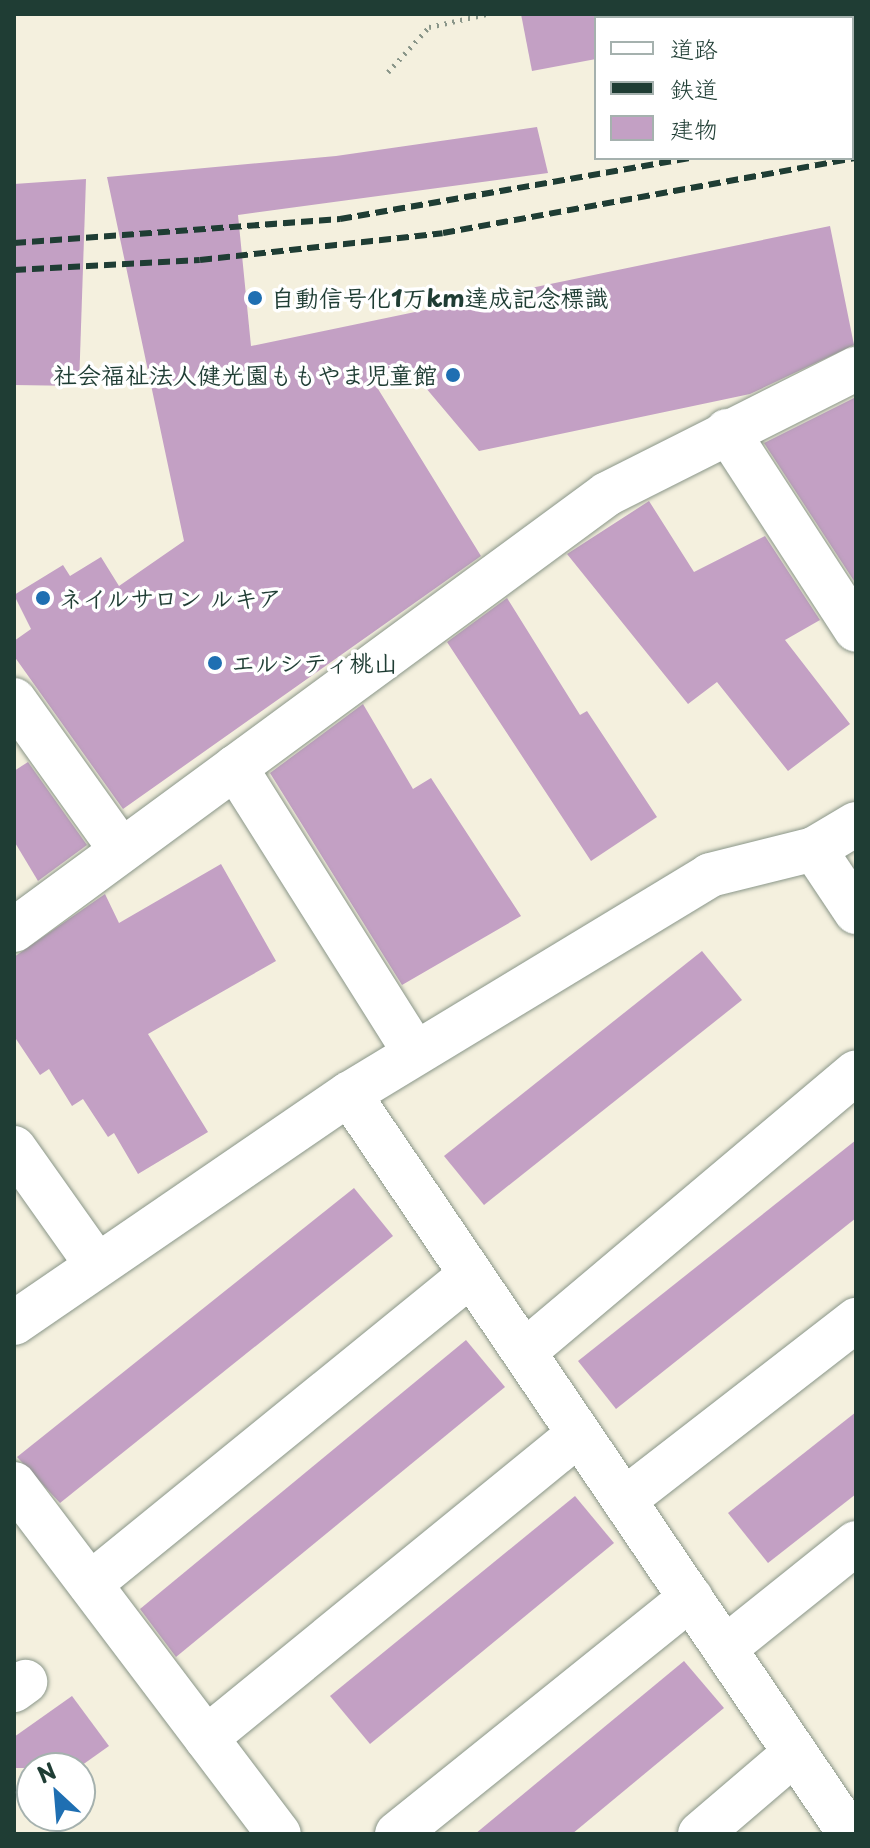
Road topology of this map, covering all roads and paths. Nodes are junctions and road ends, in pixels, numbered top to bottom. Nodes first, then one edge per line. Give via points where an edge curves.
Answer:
1 (487, 14) edge
2 (388, 72) dead end
3 (856, 369) edge
4 (727, 431) junction
5 (856, 630) edge
6 (21, 725) edge
7 (235, 767) junction
8 (856, 824) edge
9 (814, 849) junction
10 (121, 850) junction
11 (856, 912) edge
12 (14, 930) edge
13 (415, 1053) junction
14 (856, 1072) edge
15 (349, 1094) junction
16 (14, 1148) edge
17 (94, 1261) junction
18 (471, 1274) junction
19 (856, 1320) edge
20 (14, 1323) edge
21 (524, 1352) junction
22 (579, 1434) junction
23 (14, 1484) edge
24 (624, 1500) junction
25 (856, 1543) edge
26 (90, 1584) junction
27 (691, 1598) junction
28 (725, 1648) junction
29 (206, 1738) junction
30 (795, 1753) junction
31 (850, 1823) edge
32 (279, 1834) edge
33 (397, 1834) edge
34 (700, 1834) edge

1 - 2 path via 429,27
3 - 4 street
4 - 5 street
4 - 7 street via 607,494
6 - 10 street
7 - 10 street
7 - 13 street
8 - 9 street
9 - 11 street
9 - 13 street via 710,875
10 - 12 street
13 - 15 street
14 - 21 street
15 - 17 street
15 - 18 street
16 - 17 street
17 - 20 street
18 - 21 street
18 - 26 street
19 - 24 street
21 - 22 street
22 - 24 street
22 - 29 street
23 - 26 street
24 - 27 street
25 - 28 street
26 - 29 street
27 - 28 street
27 - 33 street
28 - 30 street
29 - 32 street
30 - 31 street
30 - 34 street

